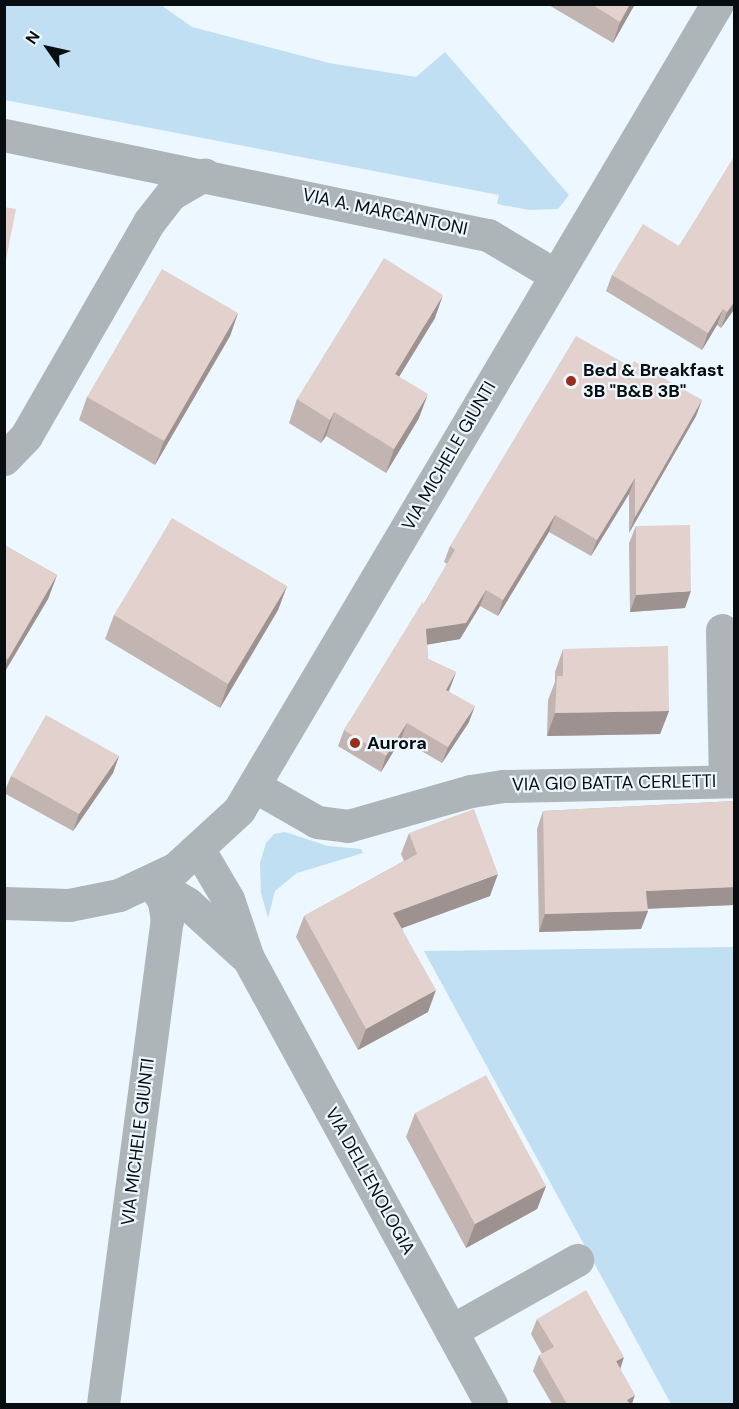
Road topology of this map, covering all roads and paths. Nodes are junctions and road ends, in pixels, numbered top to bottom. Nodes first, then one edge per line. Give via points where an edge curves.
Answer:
1 (717, 4) edge
2 (4, 135) edge
3 (205, 174) junction
4 (555, 274) junction
5 (4, 459) edge
6 (722, 630) dead end
7 (730, 781) edge
8 (256, 787) junction
9 (199, 850) junction
10 (152, 882) junction
11 (4, 903) edge
12 (248, 958) junction
13 (577, 1260) dead end
14 (451, 1331) junction
15 (103, 1404) edge
16 (492, 1404) edge

1 - 4 street, VIA MICHELE GIUNTI
2 - 3 street, VIA A. MARCANTONI
3 - 4 street, VIA A. MARCANTONI via 488,235
3 - 5 street via 171,194 149,222 26,436
4 - 8 street, VIA MICHELE GIUNTI
6 - 7 street
7 - 8 street, VIA GIO BATTA CERLETTI via 504,786 471,791 348,826 317,822
8 - 9 street, VIA MICHELE GIUNTI
9 - 10 street, VIA MICHELE GIUNTI
9 - 12 street, VIA DELL'ENOLOGIA via 228,899
10 - 11 street, VIA MICHELE GIUNTI via 119,895 69,905
10 - 12 street, VIA DELL'ENOLOGIA via 187,903
10 - 15 street, VIA MICHELE GIUNTI via 164,901 167,921
12 - 14 street, VIA DELL'ENOLOGIA
13 - 14 street
14 - 16 street, VIA DELL'ENOLOGIA

